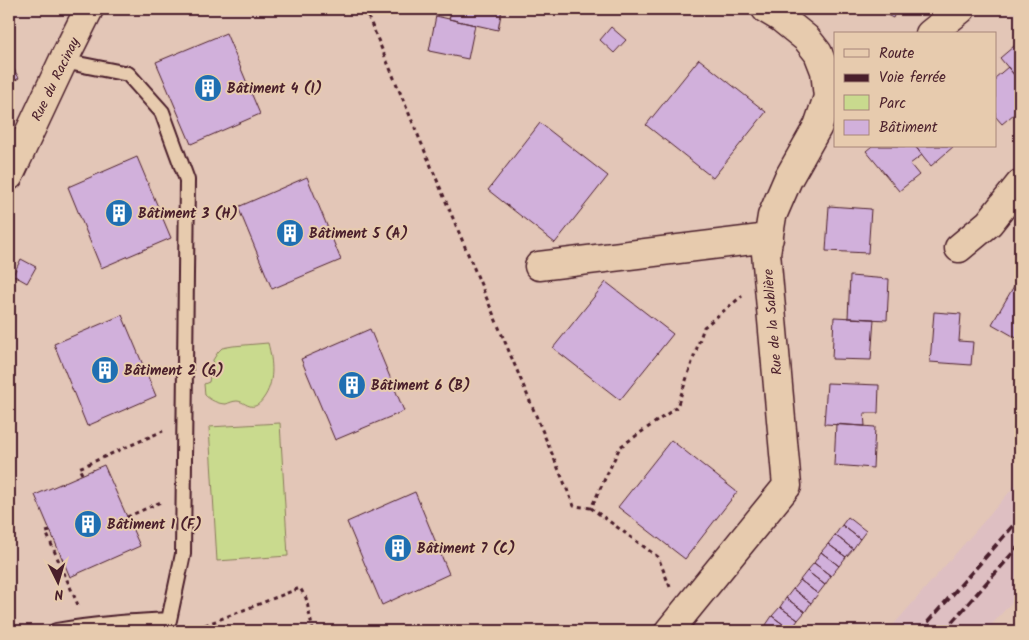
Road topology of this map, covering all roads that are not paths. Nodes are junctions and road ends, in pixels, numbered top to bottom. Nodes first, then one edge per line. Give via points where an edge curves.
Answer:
1 (90, 9) edge
2 (766, 9) edge
3 (961, 9) edge
4 (932, 32) edge
5 (63, 61) junction
6 (831, 96) edge
7 (9, 176) edge
8 (1020, 184) edge
9 (768, 238) junction
10 (959, 248) dead end
11 (539, 266) dead end
12 (675, 623) edge
13 (56, 631) edge

1 - 5 street, Rue du Racinay
2 - 6 street, Rue de la Sablière via 807,39 818,53
3 - 4 street
5 - 7 street, Rue du Racinay
5 - 13 lane via 128,74 162,112 187,180 184,492 183,554 169,620
6 - 9 street, Rue de la Sablière via 788,179 772,216
8 - 10 street via 990,223
9 - 11 street
9 - 12 street, Rue de la Sablière via 766,253 787,486

